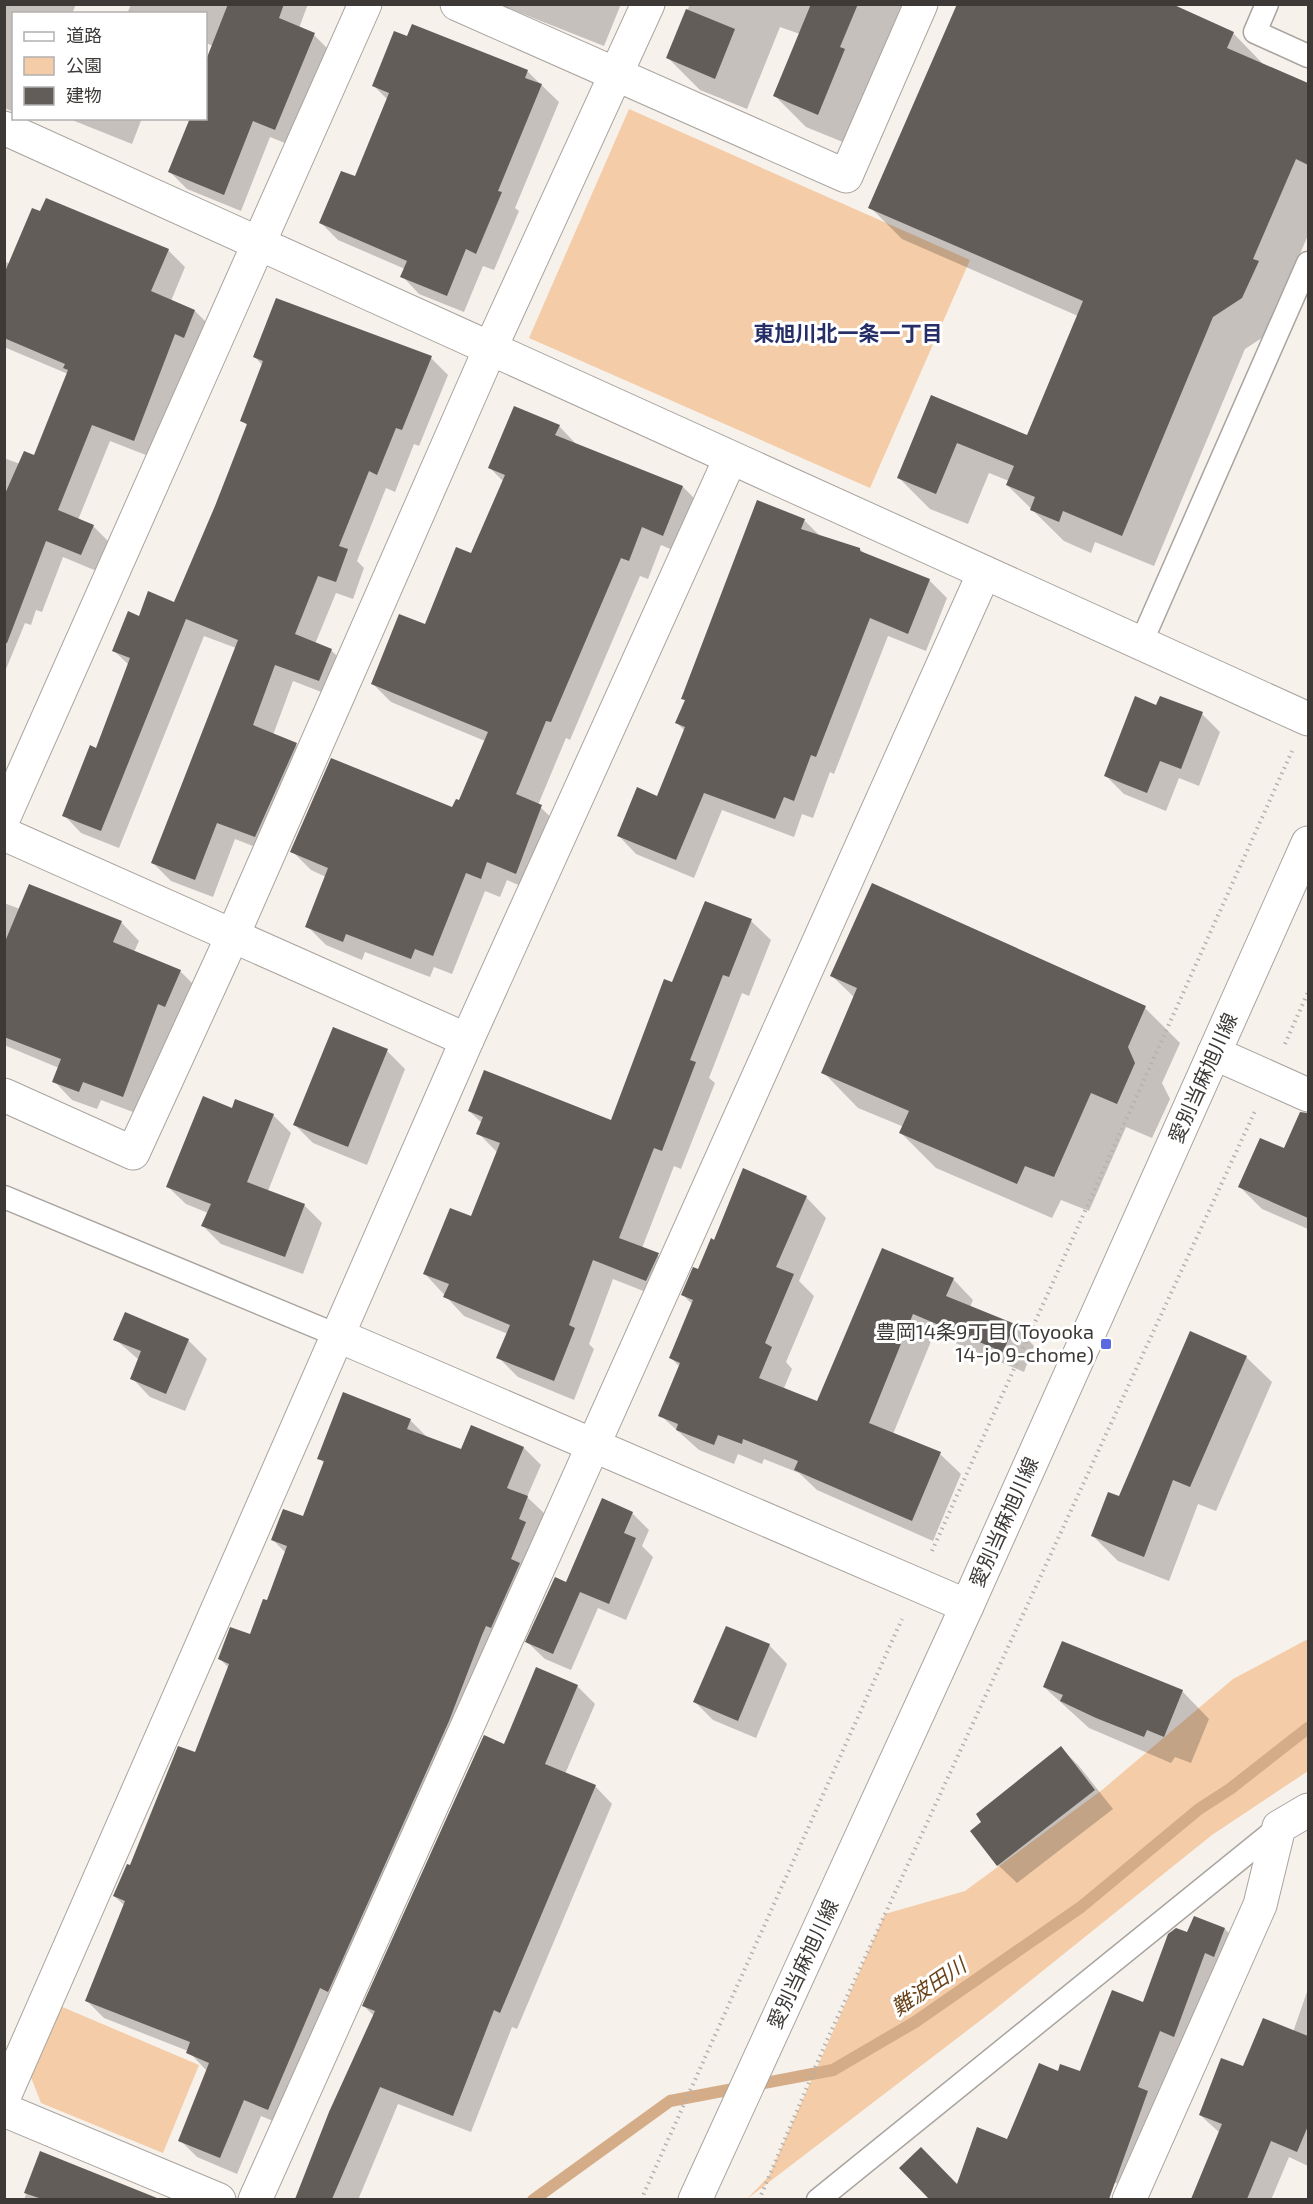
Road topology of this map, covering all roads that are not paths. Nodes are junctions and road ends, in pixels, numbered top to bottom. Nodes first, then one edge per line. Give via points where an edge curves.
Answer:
1 (365, 4) edge
2 (458, 4) edge
3 (648, 4) edge
4 (921, 4) edge
5 (1267, 4) edge
6 (1308, 56) edge
7 (616, 76) junction
8 (6, 131) edge
9 (260, 243) junction
10 (1308, 263) edge
11 (490, 349) junction
12 (730, 459) junction
13 (984, 573) junction
14 (1141, 643) junction
15 (1308, 719) edge
16 (4, 817) edge
17 (4, 834) edge
18 (1308, 843) edge
19 (232, 937) junction
20 (467, 1040) junction
21 (1214, 1053) junction
22 (4, 1095) edge
23 (1308, 1095) edge
24 (4, 1197) edge
25 (339, 1336) junction
26 (594, 1445) junction
27 (966, 1606) junction
28 (1308, 1810) edge
29 (1280, 1827) junction
30 (4, 2097) edge
31 (4, 2110) edge
32 (700, 2189) edge
33 (219, 2199) edge
34 (255, 2199) edge
35 (818, 2199) edge
36 (1129, 2199) edge

1 - 9 street
2 - 7 street
3 - 7 street
4 - 7 street via 846,176
5 - 6 lane via 1255,32
7 - 11 street
8 - 9 street
9 - 11 street
9 - 16 street
10 - 14 lane
11 - 12 street
11 - 19 street
12 - 13 street
12 - 20 street
13 - 14 street
13 - 26 street
14 - 15 street
17 - 19 street
18 - 21 street, 愛別当麻旭川線
19 - 20 street
19 - 22 street via 133,1154
20 - 25 street
21 - 23 street
21 - 27 street, 愛別当麻旭川線
24 - 25 lane
25 - 26 street
25 - 30 street
26 - 27 street
26 - 34 street
27 - 32 street, 愛別当麻旭川線
28 - 29 street
29 - 35 lane
29 - 36 street via 1260,1905
31 - 33 street

